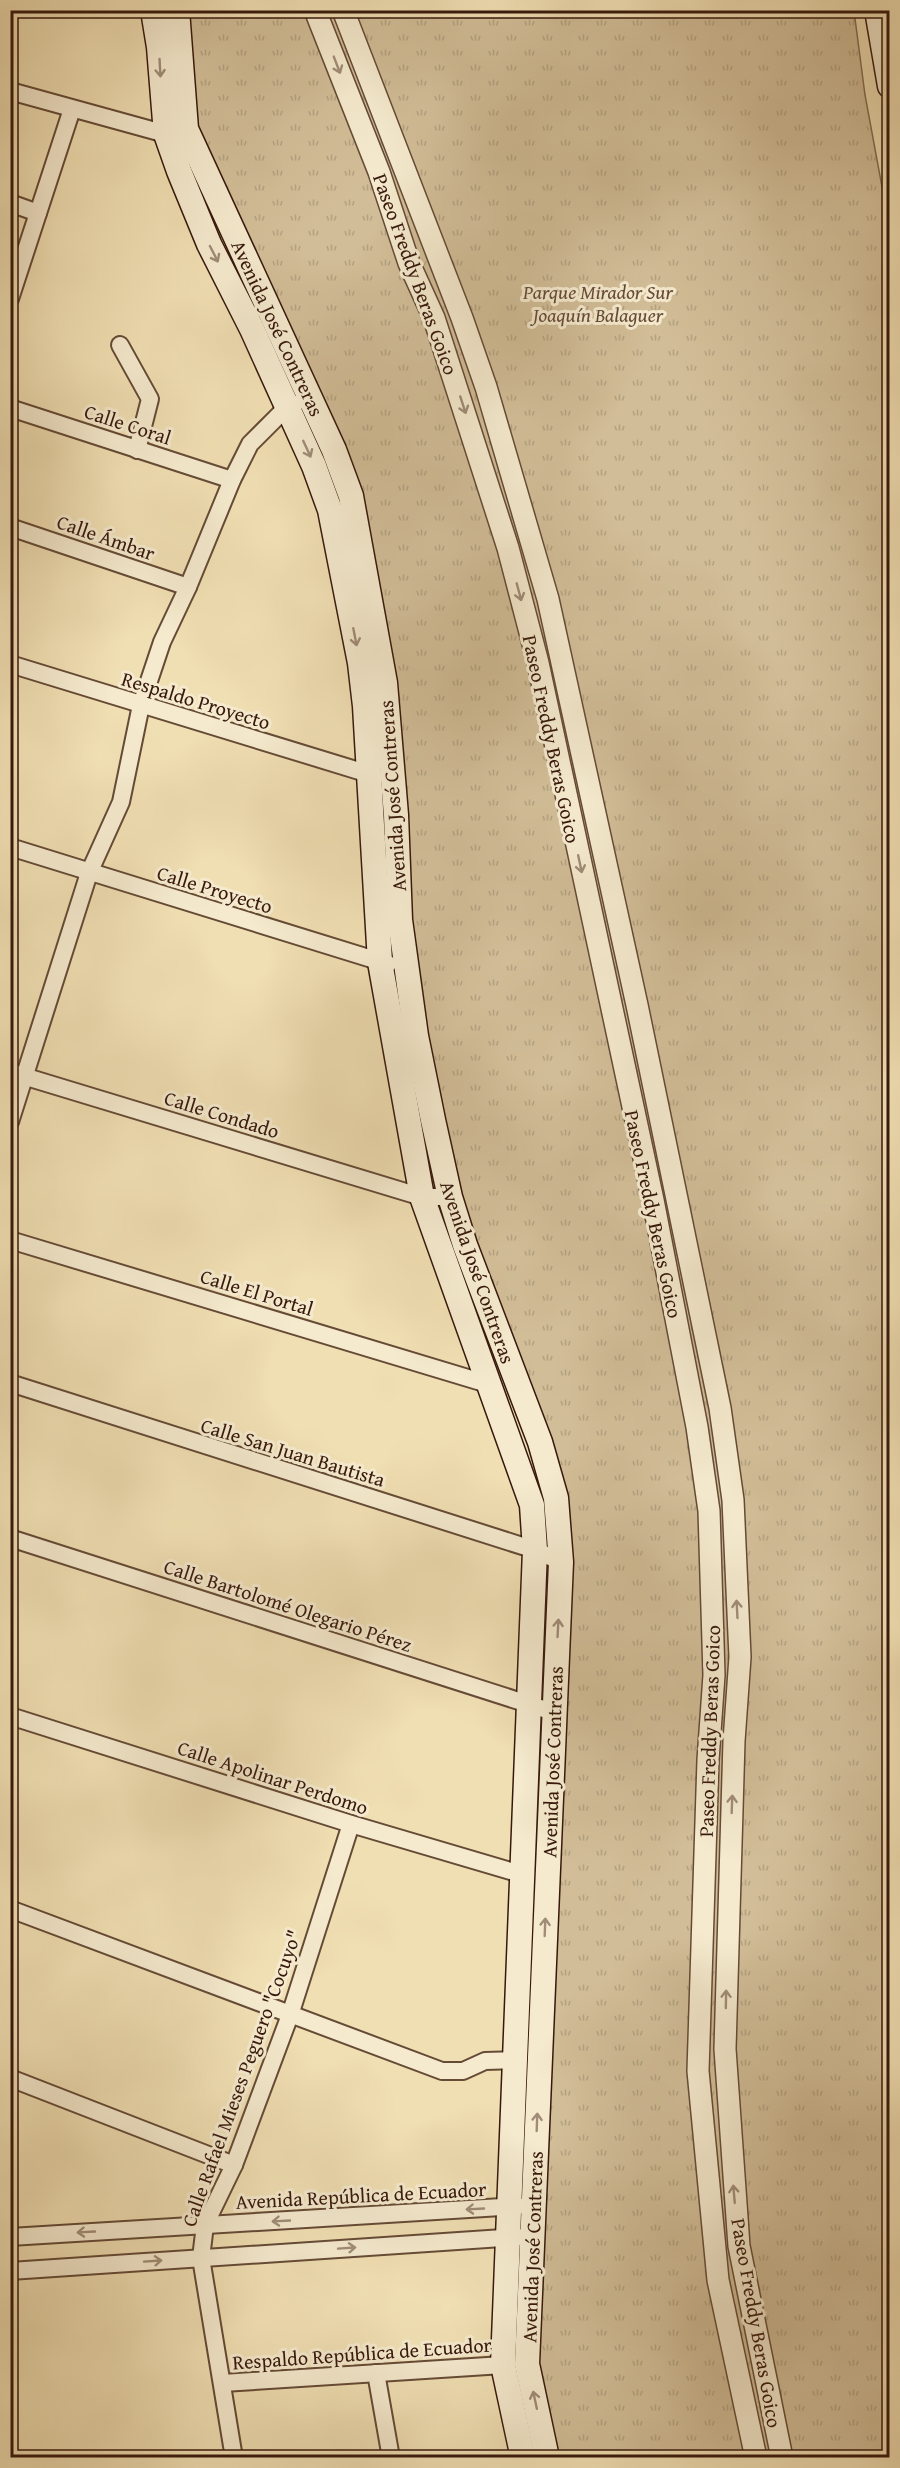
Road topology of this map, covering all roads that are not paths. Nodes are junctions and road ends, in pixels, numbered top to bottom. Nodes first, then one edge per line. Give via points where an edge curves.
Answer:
1 (153, 10) edge
2 (177, 10) edge
3 (315, 10) edge
4 (343, 10) edge
5 (877, 10) edge
6 (890, 86) edge
7 (10, 91) edge
8 (72, 109) junction
9 (166, 134) junction
10 (10, 203) edge
11 (38, 213) junction
12 (10, 299) edge
13 (120, 345) dead end
14 (310, 398) junction
15 (287, 407) junction
16 (10, 408) edge
17 (137, 450) junction
18 (232, 480) junction
19 (10, 527) edge
20 (188, 587) junction
21 (10, 664) edge
22 (141, 705) junction
23 (369, 774) junction
24 (10, 848) edge
25 (89, 873) junction
26 (624, 946) junction
27 (599, 952) junction
28 (380, 962) junction
29 (407, 970) junction
30 (18, 1074) edge
31 (10, 1122) edge
32 (422, 1197) junction
33 (450, 1197) junction
34 (10, 1240) edge
35 (10, 1383) edge
36 (491, 1385) junction
37 (10, 1538) edge
38 (535, 1550) junction
39 (561, 1562) junction
40 (530, 1704) junction
41 (553, 1712) junction
42 (10, 1716) edge
43 (351, 1824) junction
44 (524, 1875) junction
45 (10, 1909) edge
46 (290, 2015) junction
47 (516, 2060) junction
48 (10, 2078) edge
49 (234, 2165) junction
50 (534, 2205) junction
51 (510, 2207) junction
52 (205, 2225) junction
53 (532, 2236) junction
54 (10, 2237) edge
55 (509, 2237) junction
56 (201, 2258) junction
57 (10, 2271) edge
58 (503, 2365) junction
59 (376, 2373) junction
60 (223, 2383) junction
61 (234, 2457) edge
62 (391, 2457) edge
63 (523, 2457) edge
64 (547, 2457) edge
65 (756, 2457) edge
66 (782, 2457) edge

1 -> 9 main road, Avenida José Contreras
2 - 14 main road, Avenida José Contreras via 186,129
3 -> 27 street, Paseo Freddy Beras Goico via 409,263 434,318 486,475 538,663
4 - 26 street, Paseo Freddy Beras Goico via 462,318 509,462 548,599
5 - 6 main road
7 - 8 street
8 - 9 street
8 - 11 street
9 -> 15 main road, Avenida José Contreras via 209,244
10 - 11 street
11 - 12 street
13 - 17 street via 150,399
14 - 15 street
14 - 29 main road, Avenida José Contreras via 345,475 376,622 388,717 400,920
15 - 18 street via 250,444
15 -> 23 main road, Avenida José Contreras via 330,510 360,663
16 - 17 street, Calle Coral
17 - 18 street, Calle Coral
18 - 20 street
19 - 20 street, Calle Ámbar
20 - 22 street via 162,642
21 - 22 street, Respaldo Proyecto
22 - 23 street, Respaldo Proyecto
22 - 25 street via 121,802
23 - 28 main road, Avenida José Contreras
24 - 25 street, Calle Proyecto
25 - 28 street, Calle Proyecto
25 - 30 street
26 - 27 street
66 -> 26 street, Paseo Freddy Beras Goico via 739,2246 725,2049 733,1752 740,1657 733,1500 720,1408
27 - 65 street, Paseo Freddy Beras Goico via 697,1427 709,1511 714,1675 698,2071 718,2280
28 - 29 street, Calle Proyecto
28 - 32 main road, Avenida José Contreras
29 - 33 main road, Avenida José Contreras via 416,1036
30 - 31 street
30 - 32 street, Calle Condado
32 - 33 street, Calle Condado
32 - 36 main road, Avenida José Contreras
33 - 39 main road, Avenida José Contreras via 475,1274 540,1442 556,1498
34 - 36 street, Calle El Portal
35 - 38 street, Calle San Juan Bautista
36 - 38 main road, Avenida José Contreras via 532,1505
37 - 40 street, Calle Bartolomé Olegario Pérez
38 - 39 street, Calle San Juan Bautista
38 - 40 main road, Avenida José Contreras
41 -> 39 main road, Avenida José Contreras
40 - 41 street, Calle Bartolomé Olegario Pérez
40 - 44 main road, Avenida José Contreras
50 -> 41 main road, Avenida José Contreras
42 - 43 street, Calle Apolinar Perdomo
43 - 44 street, Calle Apolinar Perdomo
43 - 46 street, Calle Rafael Mieses Peguero "Cocuyo"
44 - 47 main road, Avenida José Contreras
45 - 46 street
46 - 47 street via 442,2071 463,2071 485,2061
46 - 49 street, Calle Rafael Mieses Peguero "Cocuyo"
47 - 51 main road, Avenida José Contreras
48 - 49 street
49 - 52 street, Calle Rafael Mieses Peguero "Cocuyo"
50 - 51 street, Avenida República de Ecuador
50 - 53 main road, Avenida José Contreras
51 -> 52 street, Avenida República de Ecuador
51 - 55 main road, Avenida José Contreras
52 -> 54 street, Avenida República de Ecuador
52 - 56 street, Calle Rafael Mieses Peguero "Cocuyo"
53 - 55 street
64 -> 53 main road, Avenida José Contreras via 527,2364
56 -> 55 street
55 - 58 main road, Avenida José Contreras
57 -> 56 street
56 - 60 street, Calle Rafael Mieses Peguero "Cocuyo"
58 - 59 street, Respaldo República de Ecuador
58 - 63 main road, Avenida José Contreras
59 - 60 street, Respaldo República de Ecuador
59 - 62 street
60 - 61 street, Calle Rafael Mieses Peguero "Cocuyo"

